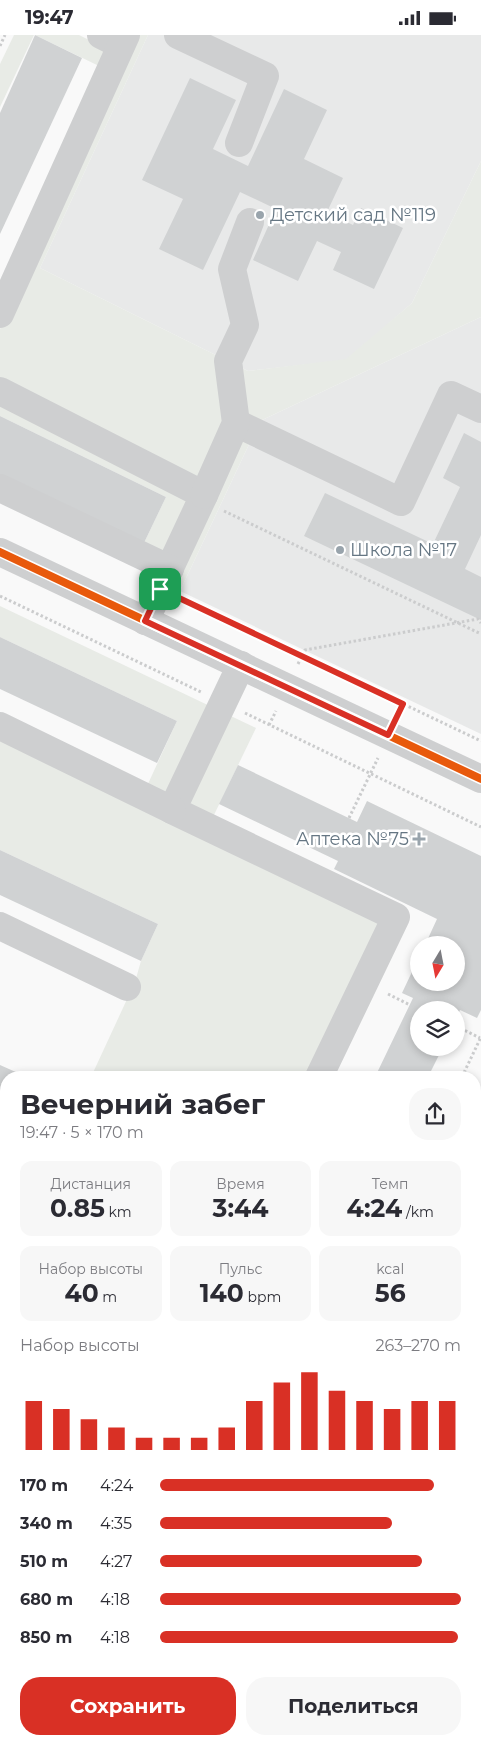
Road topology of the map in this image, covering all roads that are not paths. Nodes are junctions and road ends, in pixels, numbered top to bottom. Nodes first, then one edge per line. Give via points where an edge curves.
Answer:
1 (178, 35) edge
2 (116, 38) edge
3 (239, 143) dead end
4 (250, 222) dead end
5 (0, 314) edge
6 (0, 391) edge
7 (481, 409) edge
8 (236, 423) junction
9 (0, 489) edge
10 (211, 502) junction
11 (0, 552) edge
12 (165, 579) junction
13 (145, 621) junction
14 (241, 665) junction
15 (0, 726) edge
16 (481, 779) edge
17 (172, 810) junction
18 (0, 926) edge
19 (127, 987) dead end
20 (322, 1071) edge

1 - 3 street via 265,76
2 - 5 street
4 - 8 street via 232,269 245,325 228,361
6 - 10 street
7 - 8 street via 452,395 401,502
8 - 10 street
9 - 12 street
10 - 12 street
11 - 13 street
12 - 13 street
13 - 14 street
14 - 16 street
14 - 17 street
15 - 17 street
17 - 20 street via 396,917
18 - 19 street

